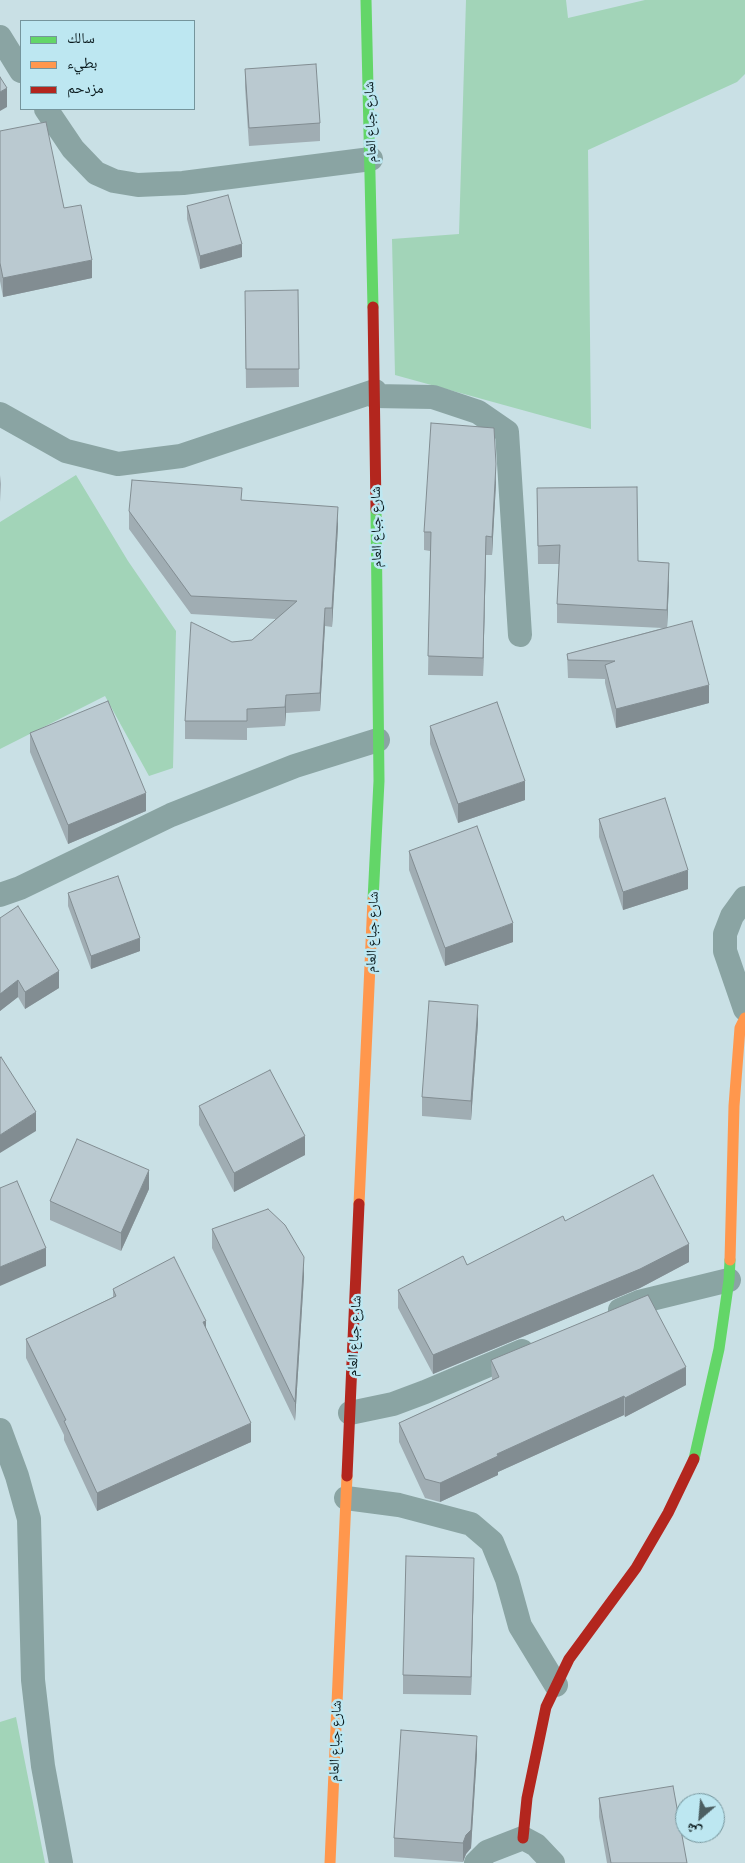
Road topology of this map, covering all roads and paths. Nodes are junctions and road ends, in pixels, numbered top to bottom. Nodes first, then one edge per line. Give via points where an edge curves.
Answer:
1 (366, 0) edge
2 (0, 37) edge
3 (20, 69) edge
4 (47, 110) edge
5 (371, 160) junction
6 (375, 393) junction
7 (0, 414) edge
8 (520, 635) dead end
9 (378, 740) junction
10 (0, 895) edge
11 (745, 898) edge
12 (745, 1009) edge
13 (745, 1018) edge
14 (729, 1280) junction
15 (602, 1317) edge
16 (539, 1343) edge
17 (350, 1413) junction
18 (0, 1430) edge
19 (346, 1498) junction
20 (556, 1685) junction
21 (523, 1838) junction
22 (61, 1863) edge
23 (330, 1863) edge
24 (476, 1863) edge
25 (553, 1863) edge

1 - 5 main road, شارع جباع العام
2 - 3 street
4 - 5 street via 73,149 96,173 114,181 138,185 183,183
5 - 6 main road, شارع جباع العام
6 - 7 street via 181,456 118,464 66,451
6 - 8 street via 433,398 478,412 508,432
6 - 9 main road, شارع جباع العام
9 - 10 street via 295,766 171,815
9 - 17 main road, شارع جباع العام
11 - 12 street via 732,916 725,934 725,950
13 - 14 main road via 740,1028 734,1106
14 - 15 street via 638,1302
14 - 20 main road via 720,1349 694,1460 636,1568 569,1659
16 - 17 street via 426,1392 393,1404
17 - 19 main road, شارع جباع العام
18 - 22 street via 29,1519 33,1680 43,1766
19 - 20 street via 399,1505 471,1524 492,1542 507,1579 520,1626
19 - 23 main road, شارع جباع العام
20 - 21 main road via 546,1708 534,1759
21 - 24 street via 487,1852
21 - 25 street via 536,1845

